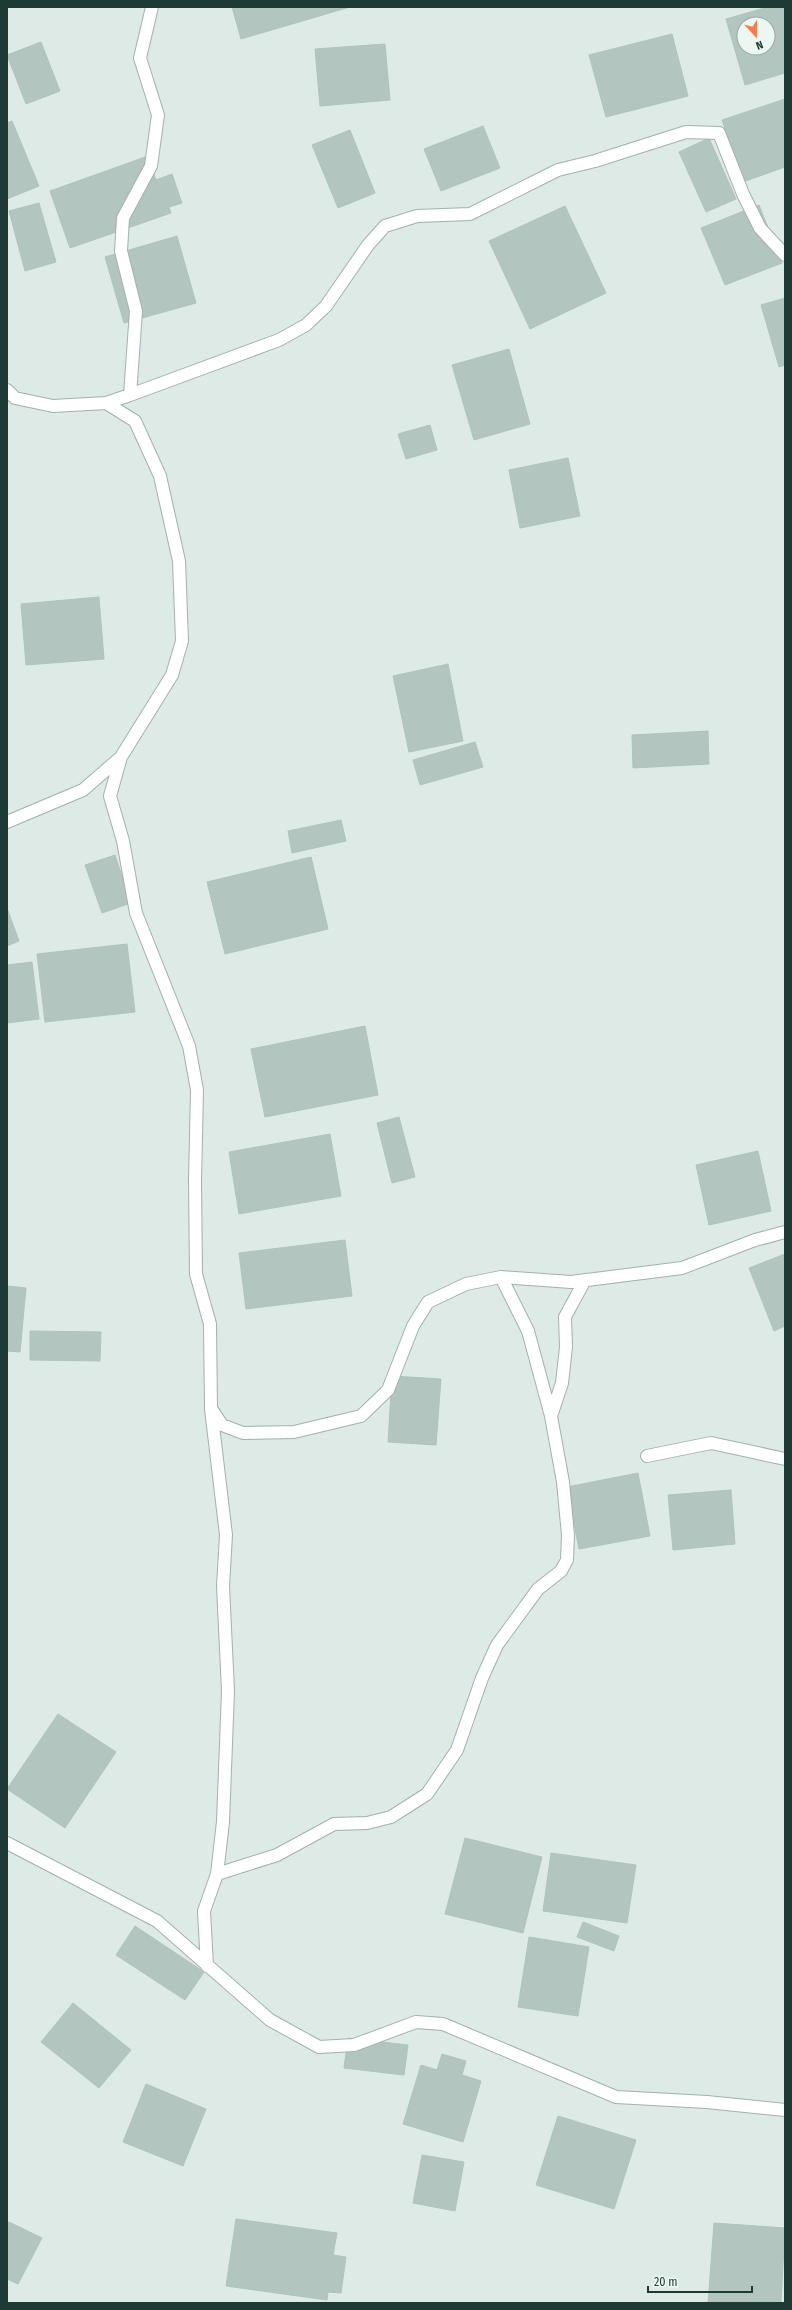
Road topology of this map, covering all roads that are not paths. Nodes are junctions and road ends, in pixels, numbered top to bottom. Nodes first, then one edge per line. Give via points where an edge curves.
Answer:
1 (152, 7) edge
2 (785, 255) edge
3 (7, 390) edge
4 (130, 395) junction
5 (106, 403) junction
6 (120, 757) junction
7 (7, 822) edge
8 (785, 1232) edge
9 (501, 1277) junction
10 (585, 1280) junction
11 (211, 1409) junction
12 (551, 1416) junction
13 (646, 1456) dead end
14 (785, 1459) edge
15 (7, 1843) edge
16 (217, 1874) junction
17 (207, 1966) junction
18 (785, 2110) edge

1 - 4 street via 140,58 158,115 151,166 123,218 121,251 136,311
2 - 4 street via 760,228 719,134 686,132 558,170 470,214 417,216 386,226 368,244 326,306 306,325 278,340
3 - 5 street via 15,398 53,406
4 - 5 street
5 - 6 street via 135,421 160,476 179,561 182,641 172,675
6 - 7 street via 83,790
6 - 11 street via 110,796 123,841 136,913 189,1046 197,1090 196,1274 210,1324
8 - 10 street via 755,1240 682,1268
9 - 10 street via 571,1282
9 - 11 street via 466,1284 428,1302 413,1326 388,1390 361,1416 294,1432 243,1433 222,1424
9 - 12 street via 528,1331
10 - 12 street via 565,1317 566,1347 562,1383
11 - 16 street via 226,1535 223,1586 228,1692 223,1822
12 - 16 street via 563,1482 568,1535 567,1560 561,1571 538,1589 497,1645 482,1678 457,1750 427,1794 391,1817 367,1823 334,1824 277,1855
13 - 14 street via 711,1443
15 - 17 street via 157,1921
16 - 17 street via 204,1911
17 - 18 street via 270,2020 319,2047 354,2045 416,2022 443,2024 616,2097

